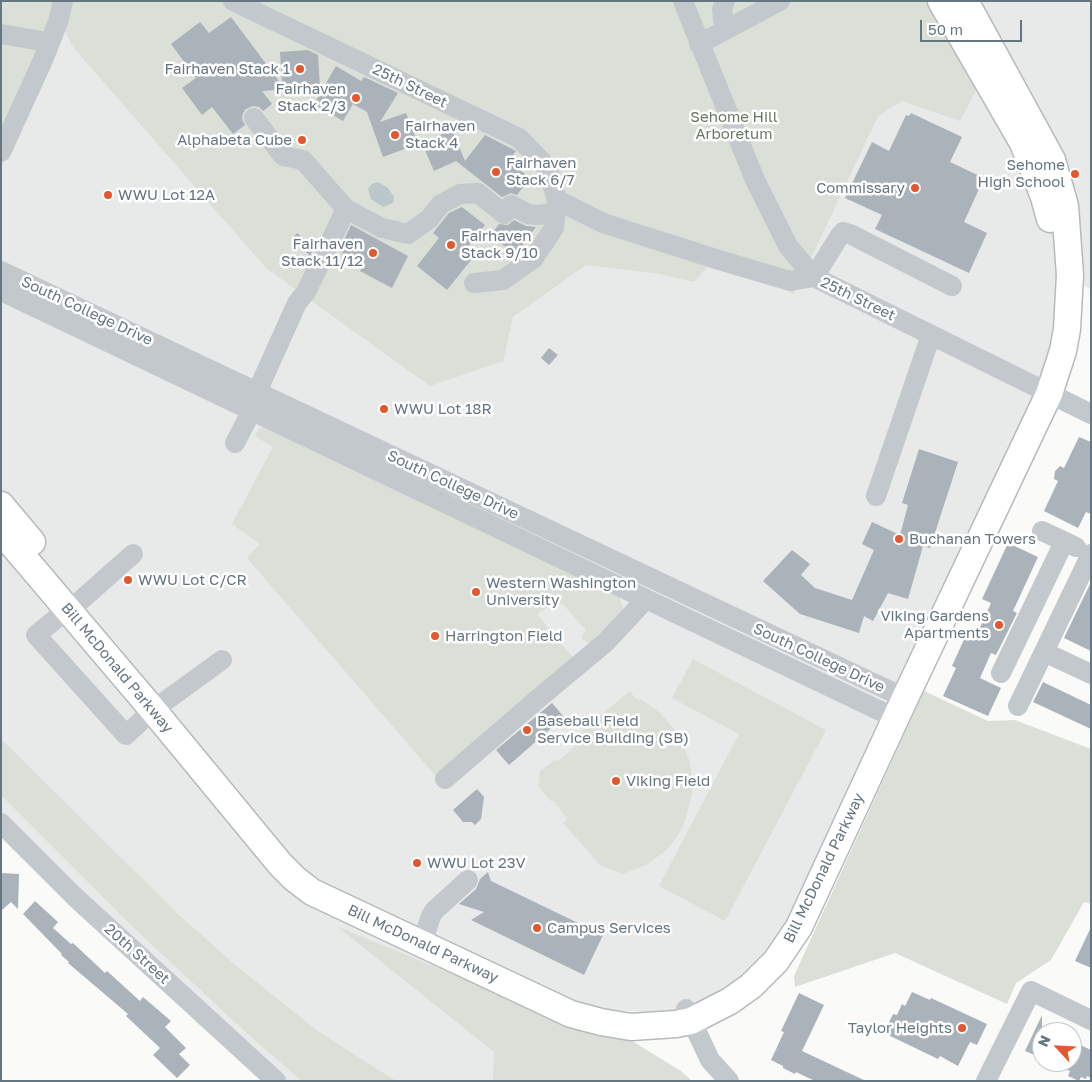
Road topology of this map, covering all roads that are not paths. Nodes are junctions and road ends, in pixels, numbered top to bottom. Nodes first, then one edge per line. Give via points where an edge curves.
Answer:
1 (63, 1) edge
2 (233, 1) edge
3 (683, 1) edge
4 (725, 1) edge
5 (780, 1) edge
6 (941, 1) edge
7 (965, 1) edge
8 (755, 7) edge
9 (727, 29) junction
10 (1, 34) edge
11 (699, 44) junction
12 (45, 46) junction
13 (254, 118) dead end
14 (1, 152) edge
15 (556, 207) junction
16 (346, 209) junction
17 (1, 271) edge
18 (814, 278) junction
19 (474, 282) dead end
20 (952, 286) dead end
21 (1, 291) edge
22 (931, 335) junction
23 (1042, 390) junction
24 (257, 392) junction
25 (251, 412) junction
26 (1091, 414) edge
27 (235, 442) dead end
28 (876, 496) dead end
29 (1, 505) edge
30 (1, 531) edge
31 (1042, 531) dead end
32 (1064, 542) junction
33 (133, 554) dead end
34 (1091, 554) edge
35 (646, 599) junction
36 (74, 605) junction
37 (1044, 652) junction
38 (222, 660) dead end
39 (1001, 673) dead end
40 (1091, 674) edge
41 (893, 705) junction
42 (158, 706) junction
43 (1018, 706) dead end
44 (446, 780) dead end
45 (1, 823) edge
46 (468, 880) dead end
47 (426, 931) junction
48 (688, 1015) junction
49 (1091, 1020) edge
50 (727, 1080) edge
51 (276, 1081) edge
52 (986, 1081) edge

1 - 12 street
2 - 15 street, 25th Street via 519,138 547,167
3 - 11 street
4 - 9 street via 722,10
5 - 8 street
6 - 23 main road, Bill McDonald Parkway via 1023,143 1044,197 1055,239 1053,335
7 - 23 main road, Bill McDonald Parkway via 1052,160 1065,206 1070,275 1067,329 1063,351
8 - 9 street
9 - 11 street
10 - 12 street
11 - 18 street via 755,180 788,246
12 - 14 street
13 - 16 street via 283,156 303,160
15 - 16 street via 536,215 511,206 504,214 478,193 460,194 441,204 429,219 408,234 382,228
15 - 18 street, 25th Street via 790,281
15 - 19 street via 554,228 534,258 502,280
16 - 24 street via 306,292 296,303
17 - 24 street, South College Drive
18 - 20 street via 843,232
18 - 22 street, 25th Street
21 - 25 street, South College Drive
22 - 23 street, 25th Street
22 - 28 street
23 - 26 street, 25th Street
23 - 41 main road, Bill McDonald Parkway
24 - 25 street
24 - 41 street, South College Drive
25 - 27 street
25 - 35 street, South College Drive
29 - 36 main road, Bill McDonald Parkway
30 - 36 main road, Bill McDonald Parkway
31 - 32 street
32 - 34 street
32 - 39 street
33 - 36 street
34 - 37 street
35 - 41 street, South College Drive
35 - 44 street via 606,642
36 - 42 main road, Bill McDonald Parkway
36 - 42 street via 36,635 126,735
37 - 40 street
37 - 43 street
38 - 42 street
41 - 48 main road, Bill McDonald Parkway via 803,918 787,947 751,986 730,1001
42 - 47 main road, Bill McDonald Parkway via 296,860 317,879
42 - 48 main road, Bill McDonald Parkway via 280,864 312,892 571,1014 630,1027 676,1024
45 - 51 street, 20th Street via 75,897
46 - 47 street via 434,910
47 - 48 main road, Bill McDonald Parkway via 581,1003 632,1012
48 - 50 street via 710,1060
49 - 52 street via 1031,991

